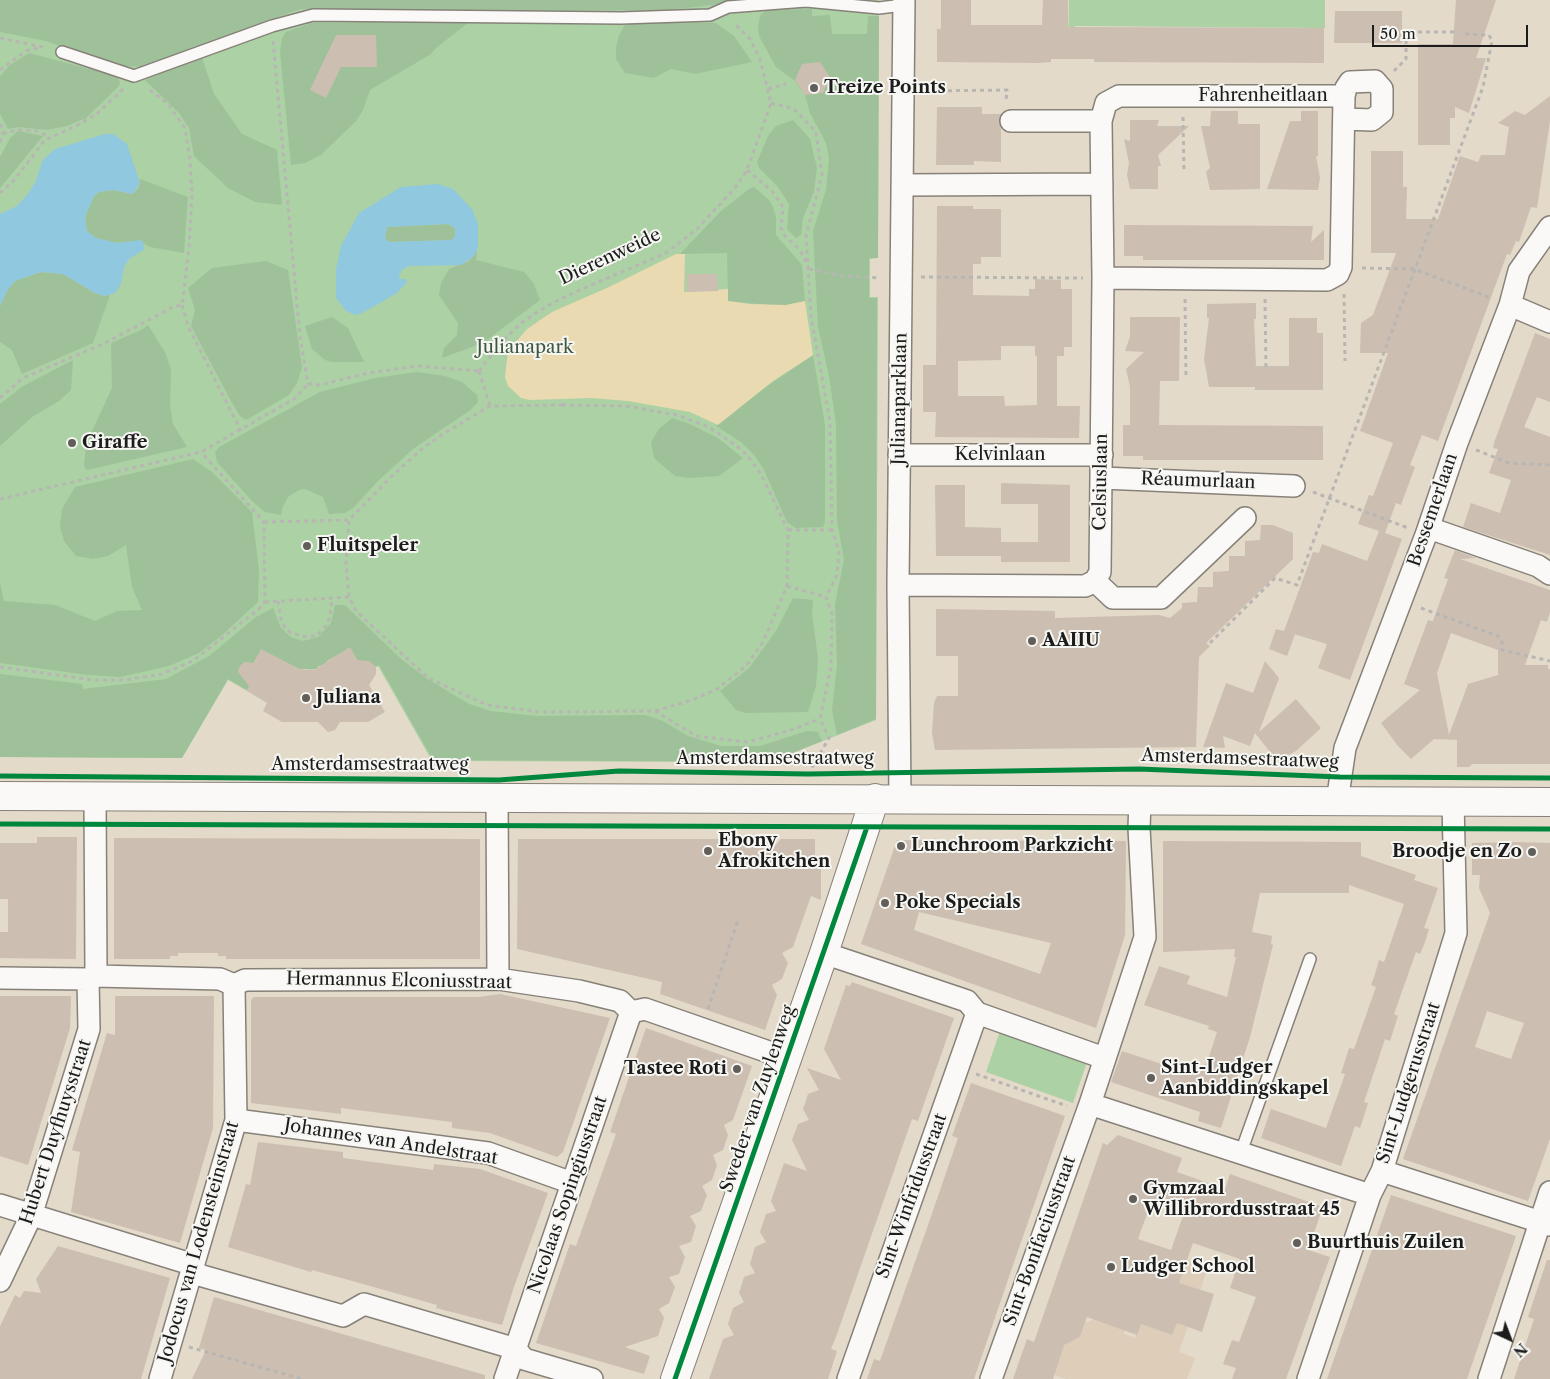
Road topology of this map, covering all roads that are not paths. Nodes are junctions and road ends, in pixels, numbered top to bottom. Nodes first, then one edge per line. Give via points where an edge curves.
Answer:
1 (904, 3) edge
2 (62, 52) road end
3 (1344, 96) junction
4 (1344, 120) junction
5 (1011, 121) road end
6 (1101, 121) junction
7 (1102, 184) junction
8 (902, 185) junction
9 (1550, 227) edge
10 (1103, 278) junction
11 (1510, 305) junction
12 (1550, 322) edge
13 (899, 455) junction
14 (1102, 455) junction
15 (1102, 478) junction
16 (1294, 486) road end
17 (1245, 518) dead end
18 (1428, 532) junction
19 (1550, 574) edge
20 (1095, 581) junction
21 (898, 585) junction
22 (0, 796) edge
23 (497, 796) junction
24 (95, 797) junction
25 (887, 799) junction
26 (1453, 801) junction
27 (1140, 802) junction
28 (1337, 802) junction
29 (1550, 802) edge
30 (824, 954) junction
31 (1310, 959) dead end
32 (92, 977) junction
33 (0, 978) edge
34 (498, 978) junction
35 (234, 985) junction
36 (631, 1012) junction
37 (977, 1013) junction
38 (786, 1058) junction
39 (1104, 1058) junction
40 (1088, 1108) junction
41 (236, 1120) junction
42 (1241, 1152) junction
43 (1382, 1171) junction
44 (572, 1184) junction
45 (1550, 1192) edge
46 (1370, 1196) junction
47 (0, 1205) edge
48 (31, 1216) junction
49 (1545, 1223) edge
50 (193, 1269) junction
51 (0, 1281) edge
52 (516, 1349) junction
53 (160, 1379) edge
54 (505, 1379) edge
55 (592, 1379) edge
56 (675, 1379) edge
57 (848, 1379) edge
58 (991, 1379) edge
59 (1308, 1379) edge
60 (1489, 1379) edge

1 - 2 lane via 879,8 806,1 728,7 710,15 621,18 312,16 272,26 134,76
1 - 8 street, Julianaparklaan
3 - 4 street
3 - 4 street via 1350,82 1375,81 1382,89 1382,112 1372,120
3 - 6 street, Fahrenheitlaan via 1119,96 1106,103
4 - 10 street via 1343,276 1338,274 1327,280 1265,281
5 - 6 street
6 - 7 street, Celsiuslaan
7 - 8 street
7 - 10 street, Celsiuslaan
8 - 13 street, Julianaparklaan
9 - 11 street, Bessemerlaan via 1519,271
10 - 14 street, Celsiuslaan
11 - 12 street
11 - 18 street, Bessemerlaan via 1457,442
13 - 14 street, Kelvinlaan
13 - 21 street, Julianaparklaan
14 - 15 street, Celsiuslaan
15 - 16 street, Réaumurlaan
15 - 20 street, Celsiuslaan via 1100,572
17 - 20 street, Réaumurlaan via 1161,598 1113,598
18 - 19 street via 1538,566
18 - 28 street, Bessemerlaan via 1345,748
20 - 21 street via 1085,586
21 - 25 street, Julianaparklaan
22 - 24 main road, Amsterdamsestraatweg
23 - 24 main road, Amsterdamsestraatweg
23 - 25 main road, Amsterdamsestraatweg
23 - 34 street
24 - 32 street, Hubert Duyfhuysstraat
25 - 27 main road, Amsterdamsestraatweg
25 - 30 main road, Sweder van Zuylenweg
26 - 28 main road, Amsterdamsestraatweg
26 - 29 main road, Amsterdamsestraatweg
26 - 43 street, Sint-Ludgerusstraat via 1456,933
27 - 28 main road, Amsterdamsestraatweg
27 - 39 street via 1144,937
30 - 37 street via 967,1001
30 - 38 main road, Sweder van Zuylenweg
31 - 42 lane
32 - 33 street, Hermannus Elconiusstraat
32 - 35 street, Hermannus Elconiusstraat via 220,979
32 - 48 street, Hubert Duyfhuysstraat via 89,1029
34 - 35 street, Hermannus Elconiusstraat via 245,980
34 - 36 street, Hermannus Elconiusstraat via 620,1001
35 - 41 street, Jodocus van Lodensteinstraat
36 - 38 street via 645,1009
36 - 44 street, Nicolaas Sopingiusstraat
37 - 39 street
37 - 57 street, Sint-Winfridusstraat
38 - 56 main road, Sweder van Zuylenweg
39 - 40 street, Sint-Bonifaciusstraat
40 - 42 street
40 - 58 street, Sint-Bonifaciusstraat
41 - 44 street, Johannes van Andelstraat via 488,1153
41 - 50 street, Jodocus van Lodensteinstraat
42 - 46 street
43 - 46 street, Sint-Ludgerusstraat
43 - 49 street
44 - 52 street, Nicolaas Sopingiusstraat
45 - 49 street
46 - 59 street, Sint-Ludgerusstraat
47 - 48 street
48 - 50 street
48 - 51 street, Hubert Duyfhuysstraat
49 - 60 street
50 - 52 street via 343,1316 364,1304
50 - 53 street, Jodocus van Lodensteinstraat
52 - 54 street, Nicolaas Sopingiusstraat
52 - 55 street via 524,1359

